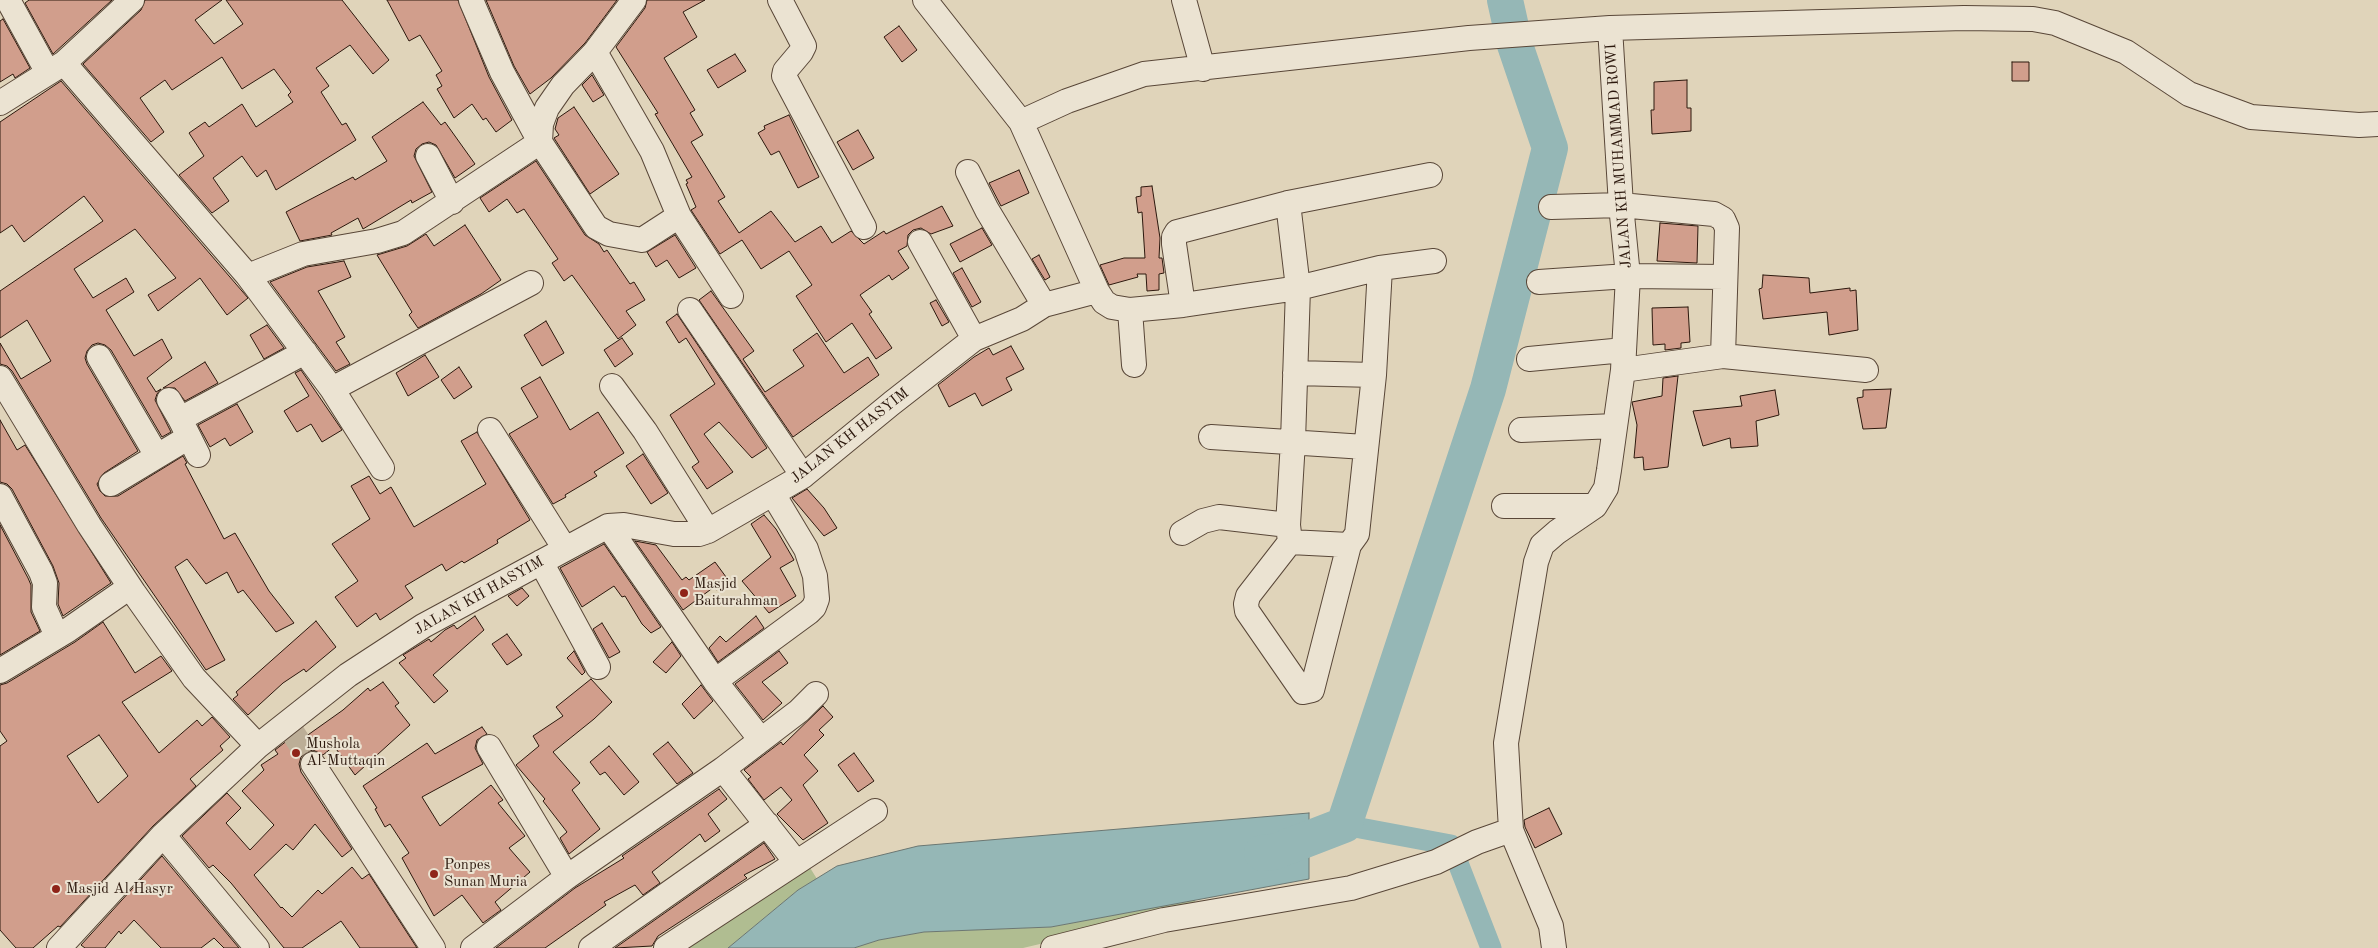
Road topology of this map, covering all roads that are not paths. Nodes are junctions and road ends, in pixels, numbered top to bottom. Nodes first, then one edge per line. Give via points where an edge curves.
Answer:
1 (8, 0) edge
2 (132, 0) edge
3 (471, 0) edge
4 (634, 0) edge
5 (780, 0) edge
6 (1184, 0) edge
7 (929, 2) edge
8 (1610, 28) junction
9 (595, 52) junction
10 (56, 68) junction
11 (1203, 69) junction
12 (0, 103) edge
13 (1021, 122) junction
14 (2378, 124) edge
15 (540, 142) junction
16 (428, 156) dead end
17 (968, 172) dead end
18 (1430, 175) dead end
19 (452, 202) junction
20 (1288, 203) junction
21 (1621, 205) junction
22 (1551, 208) dead end
23 (679, 216) junction
24 (864, 226) dead end
25 (920, 242) dead end
26 (1434, 261) dead end
27 (1380, 268) junction
28 (248, 276) junction
29 (1628, 276) junction
30 (1725, 277) junction
31 (1539, 282) dead end
32 (531, 283) dead end
33 (1298, 288) junction
34 (1097, 290) junction
35 (732, 296) dead end
36 (1044, 305) junction
37 (1183, 305) junction
38 (690, 310) dead end
39 (1130, 310) junction
40 (974, 339) junction
41 (305, 352) junction
42 (1723, 356) junction
43 (99, 357) dead end
44 (1529, 359) dead end
45 (1624, 360) junction
46 (1134, 365) dead end
47 (1866, 370) dead end
48 (1295, 373) junction
49 (1374, 375) junction
50 (0, 378) edge
51 (612, 386) dead end
52 (332, 389) junction
53 (1615, 426) junction
54 (490, 430) dead end
55 (1521, 430) dead end
56 (1211, 437) dead end
57 (1293, 441) junction
58 (1366, 447) junction
59 (157, 456) junction
60 (382, 468) dead end
61 (803, 476) junction
62 (112, 484) dead end
63 (773, 494) junction
64 (0, 496) edge
65 (1504, 506) dead end
66 (1595, 506) junction
67 (608, 526) junction
68 (708, 531) junction
69 (1182, 533) dead end
70 (1289, 534) junction
71 (1350, 545) junction
72 (564, 549) junction
73 (541, 562) junction
74 (130, 587) junction
75 (57, 636) junction
76 (598, 667) dead end
77 (0, 671) edge
78 (715, 681) junction
79 (816, 694) dead end
80 (761, 740) junction
81 (258, 746) junction
82 (489, 747) dead end
83 (313, 764) tunnel mouth
84 (723, 768) junction
85 (875, 811) dead end
86 (767, 824) junction
87 (1511, 830) junction
88 (163, 835) junction
89 (796, 862) junction
90 (567, 877) junction
91 (59, 948) edge
92 (257, 948) edge
93 (433, 948) edge
94 (472, 948) edge
95 (591, 948) edge
96 (666, 948) edge
97 (1053, 948) edge
98 (1554, 948) edge

1 - 10 street
2 - 10 street
3 - 15 street via 502,72
4 - 9 street
5 - 24 street via 804,46 784,71 784,76
6 - 11 street
7 - 13 street
8 - 11 street via 1469,38
8 - 14 street, JALAN KH MUHAMMAD ROWI via 2033,19 2055,23 2126,52 2189,94 2251,117
8 - 21 street, JALAN KH MUHAMMAD ROWI
9 - 15 street via 563,85 547,108
9 - 23 street via 652,151
10 - 12 street
10 - 28 street
11 - 13 street via 1144,74 1067,101
13 - 34 street
15 - 19 street
15 - 23 street via 602,232 642,240
16 - 19 street
17 - 36 street
18 - 20 street
19 - 28 street via 404,233 304,254
20 - 33 street
20 - 37 street via 1175,233
21 - 22 street
21 - 29 street, JALAN KH MUHAMMAD ROWI
21 - 30 street via 1714,214 1723,219 1727,228
23 - 35 street
25 - 40 street
26 - 27 street
27 - 33 street
27 - 49 street
28 - 41 street
29 - 30 street
29 - 31 street
29 - 45 street, JALAN KH MUHAMMAD ROWI
30 - 42 street
32 - 52 street
33 - 37 street
33 - 48 street
34 - 36 street, JALAN KH HASYIM
34 - 39 street via 1108,304
36 - 40 street, JALAN KH HASYIM via 1022,319
37 - 39 street
38 - 61 street
39 - 46 street
40 - 61 street, JALAN KH HASYIM
41 - 52 street
41 - 59 street via 184,428
42 - 45 street
42 - 47 street
43 - 59 street
44 - 45 street
45 - 53 street, JALAN KH MUHAMMAD ROWI
48 - 49 street
48 - 57 street
49 - 58 street
50 - 74 street
51 - 68 street via 645,431
52 - 60 street
53 - 55 street
53 - 66 street, JALAN KH MUHAMMAD ROWI via 1606,488
54 - 72 street
56 - 57 street
57 - 58 street
57 - 70 street
58 - 71 street via 1359,525
59 - 62 street
61 - 63 street, JALAN KH HASYIM
63 - 68 street, JALAN KH HASYIM
63 - 78 street via 806,549 815,576 817,599 809,612
64 - 75 street via 42,572 44,607
65 - 66 street
66 - 87 street, JALAN KH MUHAMMAD ROWI via 1542,545 1536,562 1506,743
67 - 68 street, JALAN KH HASYIM via 624,525 674,534
67 - 72 street, JALAN KH HASYIM
67 - 78 street
69 - 70 street via 1203,521 1219,517
70 - 71 street
70 - 71 street via 1246,604 1247,611 1298,687 1307,692 1312,690
72 - 73 street, JALAN KH HASYIM
73 - 76 street
73 - 81 street, JALAN KH HASYIM via 414,632 348,675 291,729
74 - 75 street
74 - 81 street via 194,678
75 - 77 street
78 - 80 street
79 - 80 street via 799,712
80 - 84 street
81 - 88 street, JALAN KH HASYIM
82 - 90 street
83 - 93 street
84 - 86 street
84 - 90 street
85 - 89 street
86 - 89 street
86 - 95 street
87 - 97 street via 1436,862 1350,888 1164,920
87 - 98 street, JALAN KH MUHAMMAD ROWI via 1551,926
88 - 91 street, JALAN KH HASYIM
88 - 92 street
89 - 96 street
90 - 94 street

